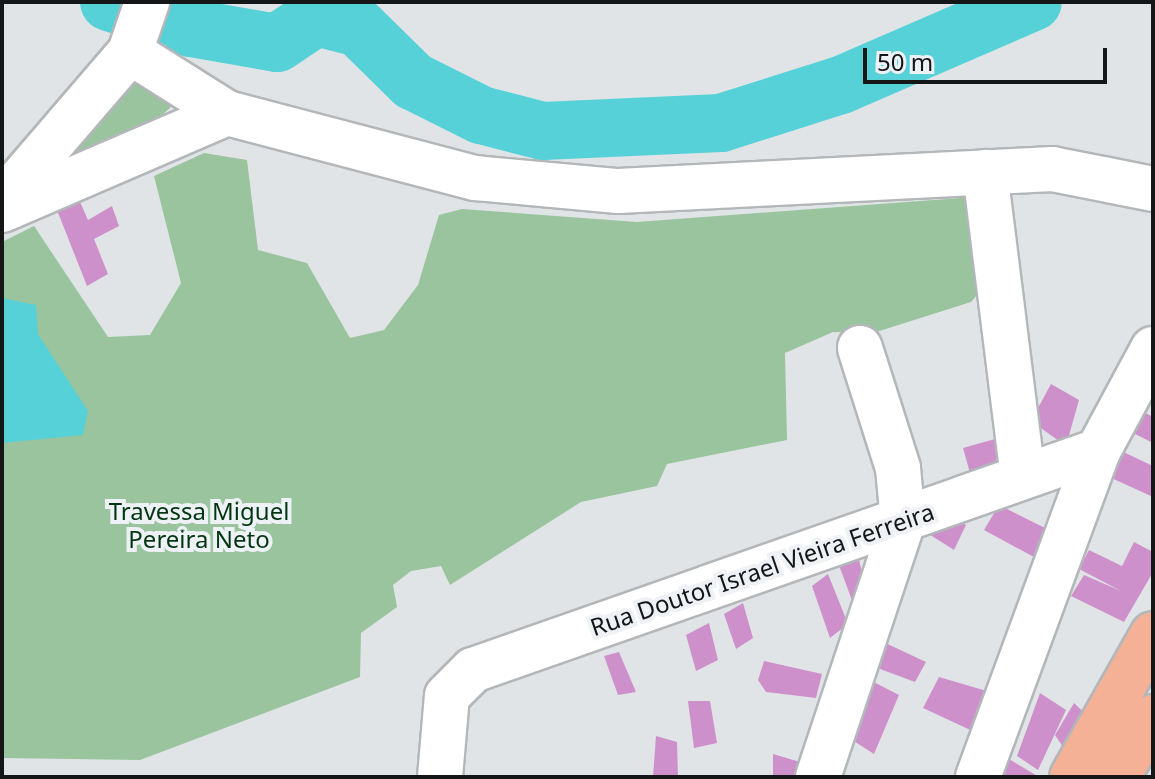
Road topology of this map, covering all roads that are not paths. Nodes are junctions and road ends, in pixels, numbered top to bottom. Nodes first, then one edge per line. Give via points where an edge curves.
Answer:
1 (139, 27) edge
2 (227, 113) junction
3 (985, 172) junction
4 (1153, 189) edge
5 (2, 201) edge
6 (2, 210) edge
7 (860, 348) dead end
8 (1153, 349) edge
9 (1098, 451) junction
10 (1023, 477) junction
11 (903, 522) junction
12 (1153, 634) edge
13 (1153, 717) edge
14 (440, 777) edge
15 (818, 777) edge
16 (978, 777) edge
17 (1072, 777) edge
18 (1117, 777) edge

1 - 2 street
1 - 5 street
2 - 3 street via 475,178 547,187 618,191
2 - 6 street
3 - 4 street via 1093,172
3 - 10 street
7 - 11 street via 898,468
8 - 9 street
9 - 10 street, Rua Doutor Israel Vieira Ferreira
9 - 16 street
10 - 11 street, Rua Doutor Israel Vieira Ferreira
11 - 14 street, Rua Doutor Israel Vieira Ferreira via 473,670 453,685 444,709
11 - 15 street
12 - 17 main road
13 - 18 main road

